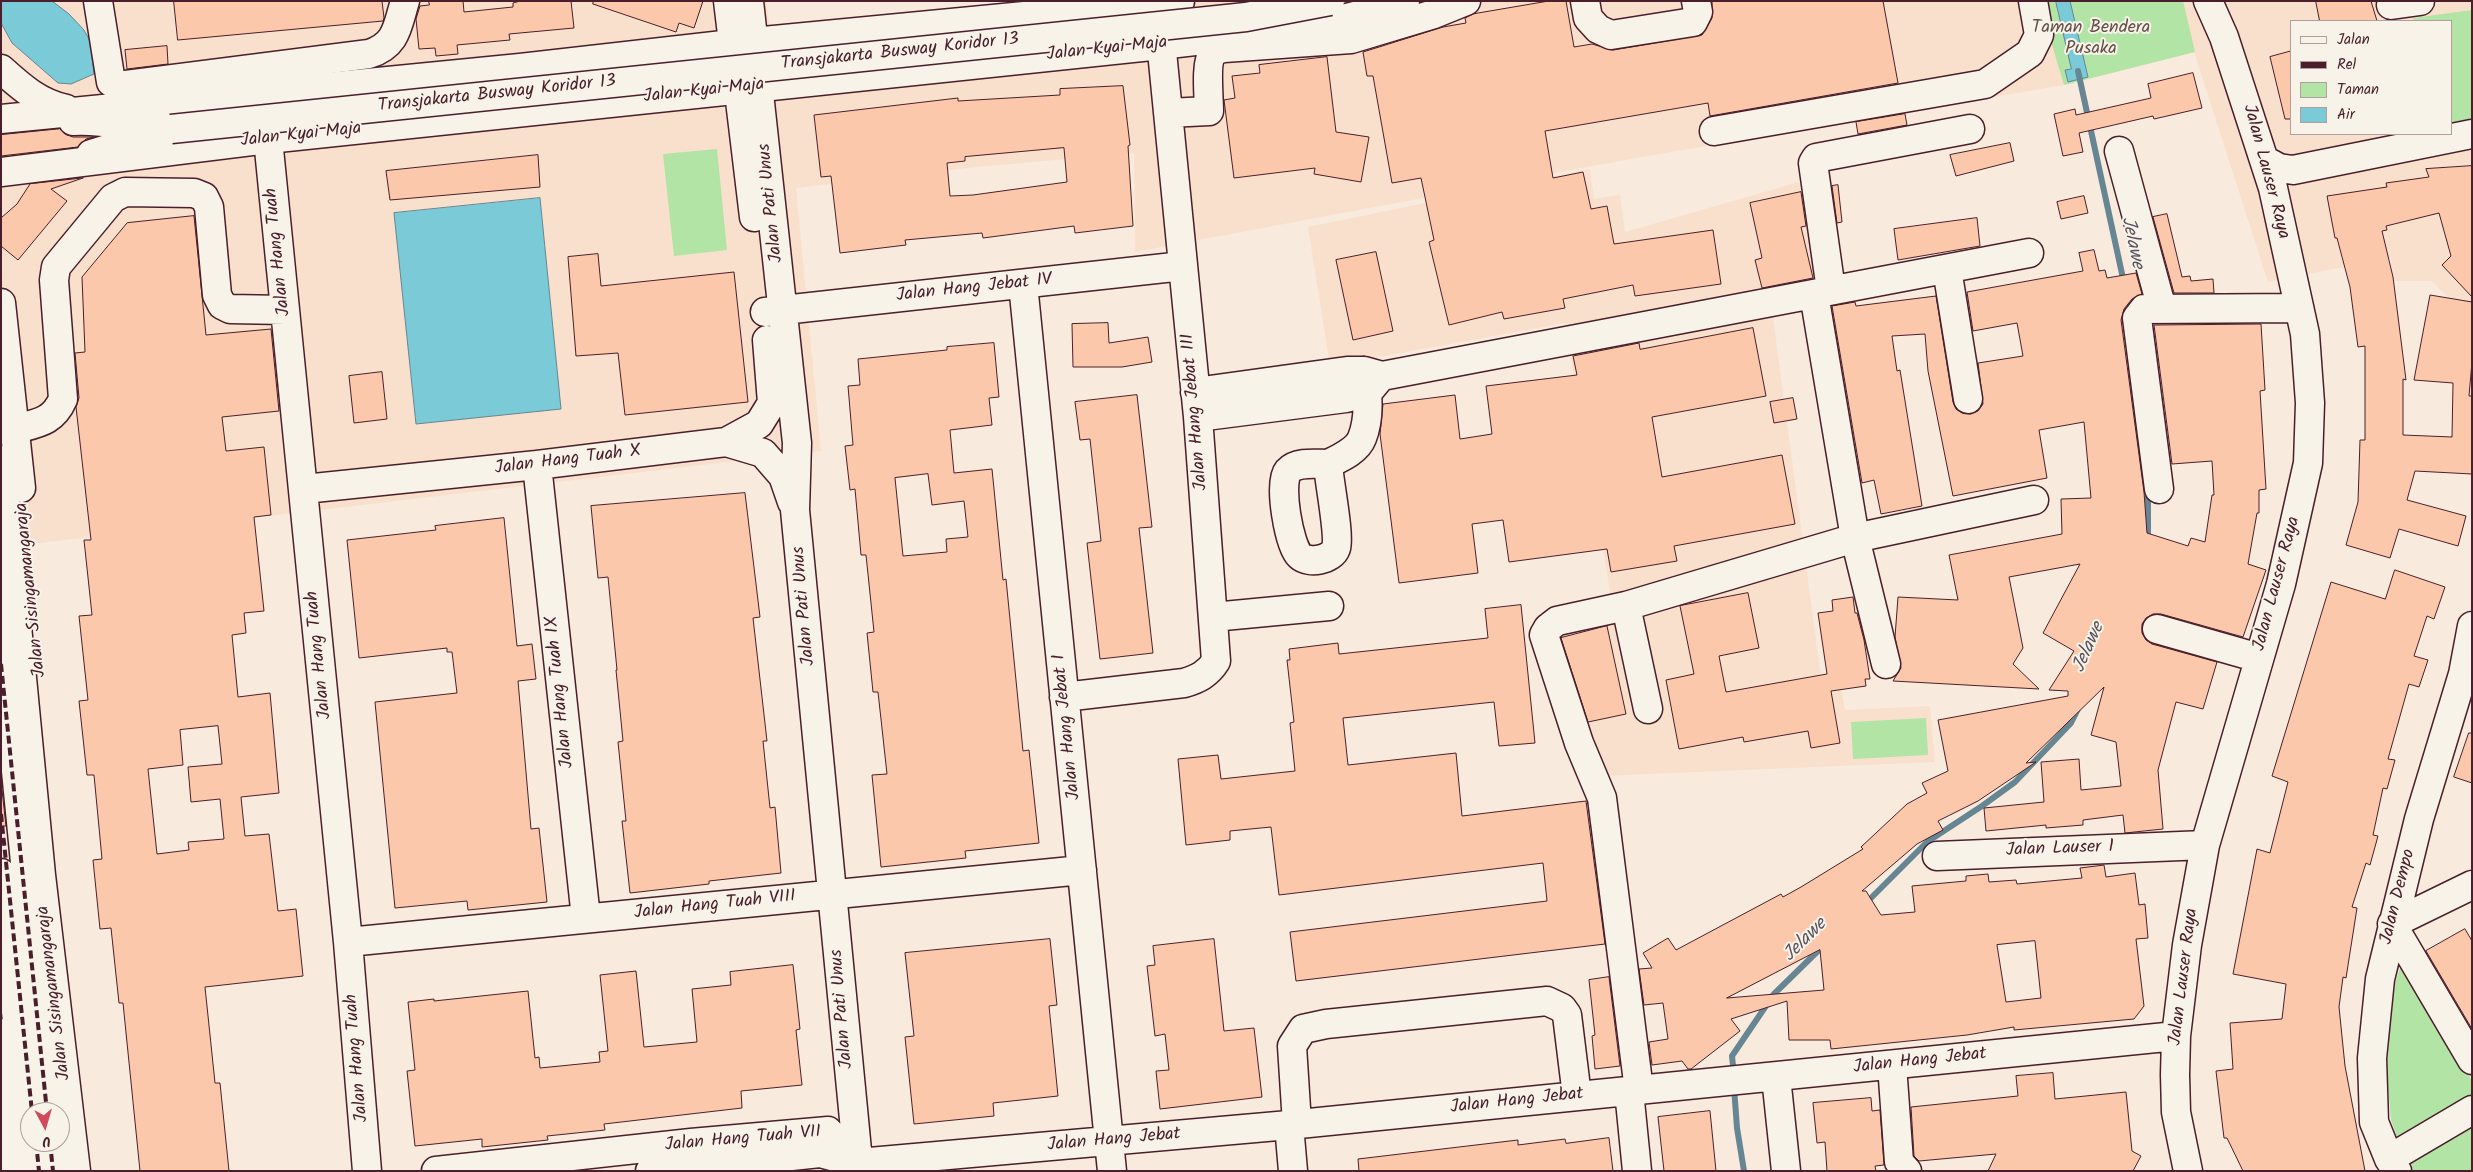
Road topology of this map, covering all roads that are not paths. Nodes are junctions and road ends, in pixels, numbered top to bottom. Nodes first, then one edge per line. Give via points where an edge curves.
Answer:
1 (98, 1) edge
2 (405, 1) edge
3 (728, 1) edge
4 (749, 1) edge
5 (1330, 1) edge
6 (1405, 1) edge
7 (1466, 1) edge
8 (1585, 1) edge
9 (1696, 1) edge
10 (2033, 1) edge
11 (2208, 1) edge
12 (2420, 1) edge
13 (1169, 3) edge
14 (2393, 9) edge
15 (743, 43) junction
16 (1161, 45) junction
17 (1, 69) edge
18 (750, 87) junction
19 (78, 112) junction
20 (1168, 113) junction
21 (1, 119) edge
22 (1, 128) edge
23 (171, 129) junction
24 (1970, 129) dead end
25 (1714, 131) dead end
26 (2472, 134) edge
27 (2438, 137) edge
28 (268, 139) junction
29 (2119, 151) dead end
30 (2266, 161) junction
31 (1, 164) edge
32 (2293, 170) junction
33 (1, 172) edge
34 (2273, 188) junction
35 (2029, 253) dead end
36 (1183, 266) junction
37 (1947, 269) junction
38 (1023, 284) junction
39 (1822, 292) junction
40 (1, 303) edge
41 (2299, 308) junction
42 (2162, 309) junction
43 (285, 310) junction
44 (774, 311) junction
45 (1371, 380) junction
46 (1968, 400) dead end
47 (1197, 404) junction
48 (16, 429) junction
49 (726, 442) junction
50 (1, 460) edge
51 (1328, 464) dead end
52 (537, 465) junction
53 (2159, 489) dead end
54 (304, 490) junction
55 (2034, 500) dead end
56 (796, 510) junction
57 (16, 521) junction
58 (1855, 538) junction
59 (1329, 606) dead end
60 (1626, 606) junction
61 (1213, 617) junction
62 (1, 619) edge
63 (2472, 626) edge
64 (2157, 629) dead end
65 (2259, 658) junction
66 (1886, 664) dead end
67 (2467, 673) edge
68 (1064, 697) junction
69 (1648, 709) dead end
70 (2194, 845) junction
71 (1937, 856) dead end
72 (1082, 870) junction
73 (1, 873) edge
74 (2472, 886) edge
75 (832, 895) junction
76 (586, 918) junction
77 (2392, 924) junction
78 (348, 942) junction
79 (1, 1033) edge
80 (2176, 1036) junction
81 (2472, 1060) edge
82 (1892, 1065) junction
83 (1766, 1078) junction
84 (1634, 1091) junction
85 (1577, 1096) junction
86 (51, 1102) edge
87 (2472, 1110) edge
88 (1293, 1125) junction
89 (1109, 1141) junction
90 (18, 1152) edge
91 (56, 1152) edge
92 (693, 1160) edge
93 (544, 1165) edge
94 (2393, 1165) edge
95 (858, 1169) edge
96 (33, 1171) edge
97 (58, 1171) edge
98 (76, 1171) edge
99 (367, 1171) edge
100 (436, 1171) edge
101 (650, 1171) edge
102 (1112, 1171) edge
103 (1293, 1171) edge
104 (1637, 1171) edge
105 (1786, 1171) edge
106 (1907, 1171) edge
107 (2188, 1171) edge

1 - 2 street via 111,82 118,86 369,54 383,49 392,41
3 - 15 street
4 - 15 street
5 - 23 street, Transjakarta Busway Koridor 13, bridge via 1246,17
6 - 16 street, Jalan Kyai Maja via 1292,28
7 - 20 street via 1351,39 1215,51 1211,54 1209,66 1209,111
8 - 9 street via 1588,18 1598,29 1611,35 1693,22 1698,12
10 - 25 street via 2039,35 2030,53 1985,84
11 - 30 street, Jalan Lauser Raya via 2224,37
12 - 14 street
13 - 15 street
13 - 16 street, Jalan Hang Jebat III
15 - 18 street, Jalan Pati Unus
15 - 19 street
16 - 18 street, Jalan Kyai Maja
16 - 20 street, Jalan Hang Jebat III
17 - 19 street via 33,97 50,106
18 - 28 street, Jalan Kyai Maja
18 - 44 street, Jalan Pati Unus
19 - 21 street
20 - 36 street, Jalan Hang Jebat III
22 - 23 street, Transjakarta Busway Koridor 13 via 76,120
23 - 31 street, Transjakarta Busway Koridor 13 via 82,156
24 - 39 street via 1816,158 1813,163
26 - 27 street
27 - 32 street
28 - 33 street, Jalan Kyai Maja
28 - 43 street, Jalan Hang Tuah
29 - 42 street
30 - 32 street via 2279,168
30 - 34 street, Jalan Lauser Raya
32 - 34 street
34 - 41 street, Jalan Lauser Raya
35 - 37 street
36 - 38 street, Jalan Hang Jebat IV
36 - 47 street, Jalan Hang Jebat III
37 - 39 street
37 - 46 street
38 - 44 street, Jalan Hang Jebat IV
38 - 68 street, Jalan Hang Jebat I
39 - 45 street
39 - 58 street
40 - 48 street, Jalan Sisingamangaraja
41 - 42 street
41 - 65 street, Jalan Lauser Raya via 2305,334 2310,403 2308,463 2281,584
42 - 53 street via 2144,309 2138,318
43 - 48 street via 230,309 222,305 217,294 209,207 204,197 194,193 124,192 103,208 56,267 54,280 63,399 58,412 42,422
43 - 54 street, Jalan Hang Tuah
44 - 49 street, Jalan Pati Unus via 772,403 759,424
44 - 56 street, Jalan Pati Unus via 796,443
45 - 47 street via 1346,398
45 - 51 street via 1362,438 1351,451
47 - 61 street, Jalan Hang Jebat III
48 - 57 street, Jalan Sisingamangaraja
49 - 52 street, Jalan Hang Tuah X
49 - 56 street, Jalan Hang Tuah X via 763,453 783,476
50 - 57 street, Jalan Sisingamangaraja
52 - 54 street, Jalan Hang Tuah X
52 - 76 street, Jalan Hang Tuah IX
54 - 78 street, Jalan Hang Tuah
55 - 58 street
56 - 75 street, Jalan Pati Unus
57 - 98 street, Jalan Sisingamangaraja via 41,875
58 - 60 street
58 - 66 street
59 - 61 street
60 - 69 street
60 - 84 street via 1557,621 1544,635 1579,743 1602,798
61 - 68 street, Jalan Hang Jebat III via 1216,661 1198,679 1173,685
62 - 86 street
63 - 67 street, Jalan Dempo
64 - 65 street
65 - 70 street, Jalan Lauser Raya
67 - 77 street, Jalan Dempo via 2419,819
68 - 72 street, Jalan Hang Jebat I
70 - 71 street, Jalan Lauser 1
70 - 80 street, Jalan Lauser Raya via 2187,946
72 - 75 street, Jalan Hang Tuah VIII
72 - 89 street, Jalan Hang Jebat I
73 - 90 street
74 - 77 street
75 - 76 street, Jalan Hang Tuah VIII
75 - 95 street, Jalan Pati Unus
76 - 78 street, Jalan Hang Tuah VIII
77 - 81 street
77 - 94 street, Jalan Dempo via 2380,979 2372,1058 2374,1122
78 - 99 street, Jalan Hang Tuah
79 - 90 street
80 - 82 street, Jalan Hang Jebat
80 - 107 street, Jalan Lauser Raya via 2176,1112
82 - 83 street, Jalan Hang Jebat
82 - 106 street via 1899,1162
83 - 84 street, Jalan Hang Jebat
83 - 105 street
84 - 85 street, Jalan Hang Jebat
84 - 104 street
85 - 88 street, Jalan Hang Jebat
85 - 88 street via 1567,1015 1562,1008 1538,1002 1303,1028 1292,1046
87 - 94 street
88 - 89 street, Jalan Hang Jebat
88 - 103 street
89 - 95 street, Jalan Hang Jebat
89 - 102 street, Jalan Hang Jebat I
90 - 96 street
91 - 97 street
92 - 93 street, Jalan Hang Tuah VII
92 - 95 street, Jalan Hang Tuah VII via 820,1153
92 - 101 street, Jalan Hang Tuah VII
93 - 100 street, Jalan Hang Tuah VII

